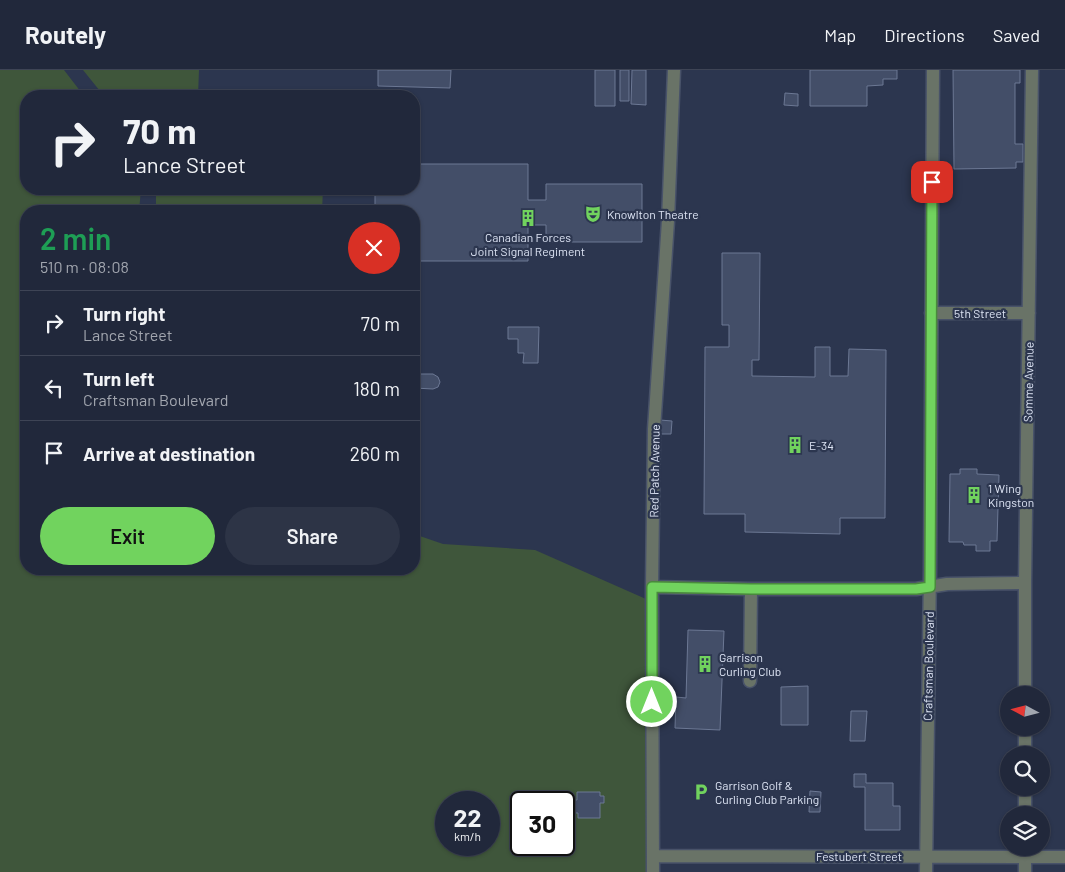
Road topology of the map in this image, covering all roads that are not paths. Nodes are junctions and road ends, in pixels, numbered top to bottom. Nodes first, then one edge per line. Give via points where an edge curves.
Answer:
1 (674, 70) edge
2 (933, 70) edge
3 (1032, 70) edge
4 (931, 313) junction
5 (1029, 313) junction
6 (1025, 583) junction
7 (652, 587) junction
8 (930, 587) junction
9 (751, 589) junction
10 (750, 681) dead end
11 (1025, 686) edge
12 (1000, 853) edge
13 (1050, 855) edge
14 (653, 856) junction
15 (926, 856) junction
16 (1025, 856) edge
17 (1065, 857) edge
18 (653, 872) edge
19 (926, 872) edge
20 (1025, 872) edge

1 - 7 street, Red Patch Avenue via 654,429
2 - 4 street, Craftsman Boulevard
3 - 5 street, Somme Avenue
4 - 5 street, 5th Street
4 - 8 street, Craftsman Boulevard
5 - 6 street, Somme Avenue
6 - 8 street
6 - 11 street, Somme Avenue
7 - 9 street
7 - 14 street, Red Patch Avenue
8 - 9 street
8 - 15 street, Craftsman Boulevard
9 - 10 street
12 - 15 street, Festubert Street
13 - 17 street, Festubert Street
14 - 15 street, Festubert Street
14 - 18 street, Red Patch Avenue
15 - 19 street, Craftsman Boulevard
16 - 20 street

